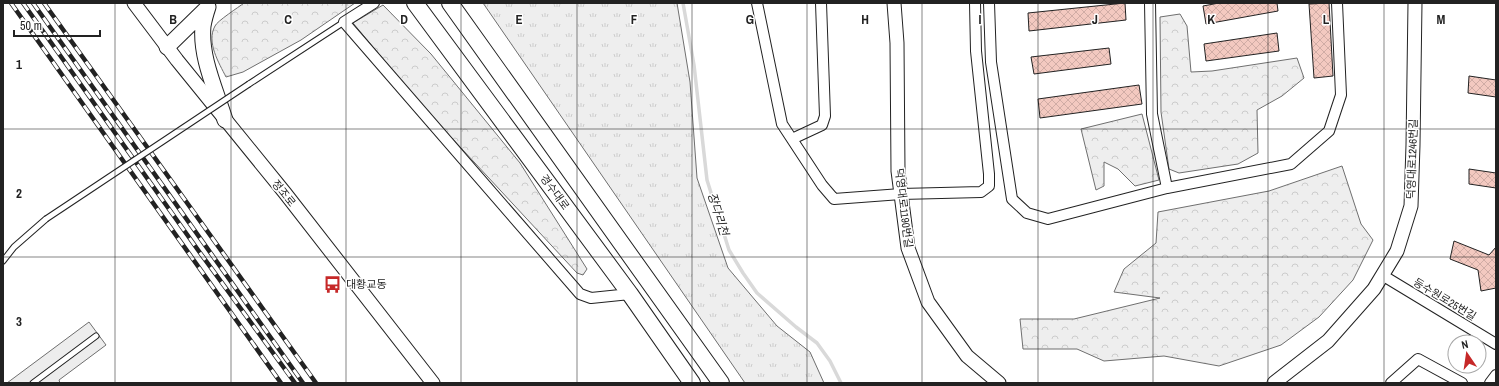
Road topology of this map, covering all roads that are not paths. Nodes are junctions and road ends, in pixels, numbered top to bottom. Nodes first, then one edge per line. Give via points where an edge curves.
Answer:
1 (134, 3) edge
2 (415, 3) edge
3 (450, 3) edge
4 (757, 3) edge
5 (821, 3) edge
6 (894, 3) edge
7 (975, 3) edge
8 (989, 3) edge
9 (1150, 3) edge
10 (1337, 3) edge
11 (1415, 3) edge
12 (210, 5) edge
13 (370, 5) edge
14 (344, 22) junction
15 (167, 47) junction
16 (225, 120) junction
17 (792, 139) junction
18 (1167, 188) junction
19 (901, 194) junction
20 (3, 261) edge
21 (1382, 275) junction
22 (630, 294) junction
23 (96, 336) dead end
24 (1496, 344) edge
25 (1496, 375) edge
26 (34, 383) edge
27 (433, 383) edge
28 (692, 383) edge
29 (721, 383) edge
30 (999, 383) edge
31 (1274, 383) edge
32 (1390, 383) edge
33 (1462, 383) edge
34 (1490, 383) edge

1 - 15 street, 정조로
2 - 22 main road, 경수대로
3 - 29 main road
4 - 17 street via 782,124
5 - 17 street via 825,116 822,125
6 - 19 street, 덕영대로1190번길 via 897,43 898,171
7 - 19 street via 976,51 989,186 980,192
8 - 18 street via 991,62 1012,199 1027,213 1048,219
9 - 18 street via 1152,114
10 - 18 street via 1341,95 1328,131 1291,164
11 - 21 street, 덕영대로1246번길 via 1411,206 1397,251
12 - 15 main road
12 - 16 main road via 203,24 203,41 206,60
13 - 14 street
14 - 20 lane, bridge via 46,219 14,247
14 - 22 street via 580,294 591,298
15 - 16 street, 정조로
16 - 27 street, 정조로
17 - 19 street via 834,199
19 - 30 street, 덕영대로1190번길 via 908,248 928,302 967,356
21 - 24 street, 동수원로25번길
21 - 31 street, 덕영대로1246번길 via 1374,289 1328,341
22 - 28 main road, 경수대로
23 - 26 lane
25 - 34 street
32 - 33 street via 1418,359

